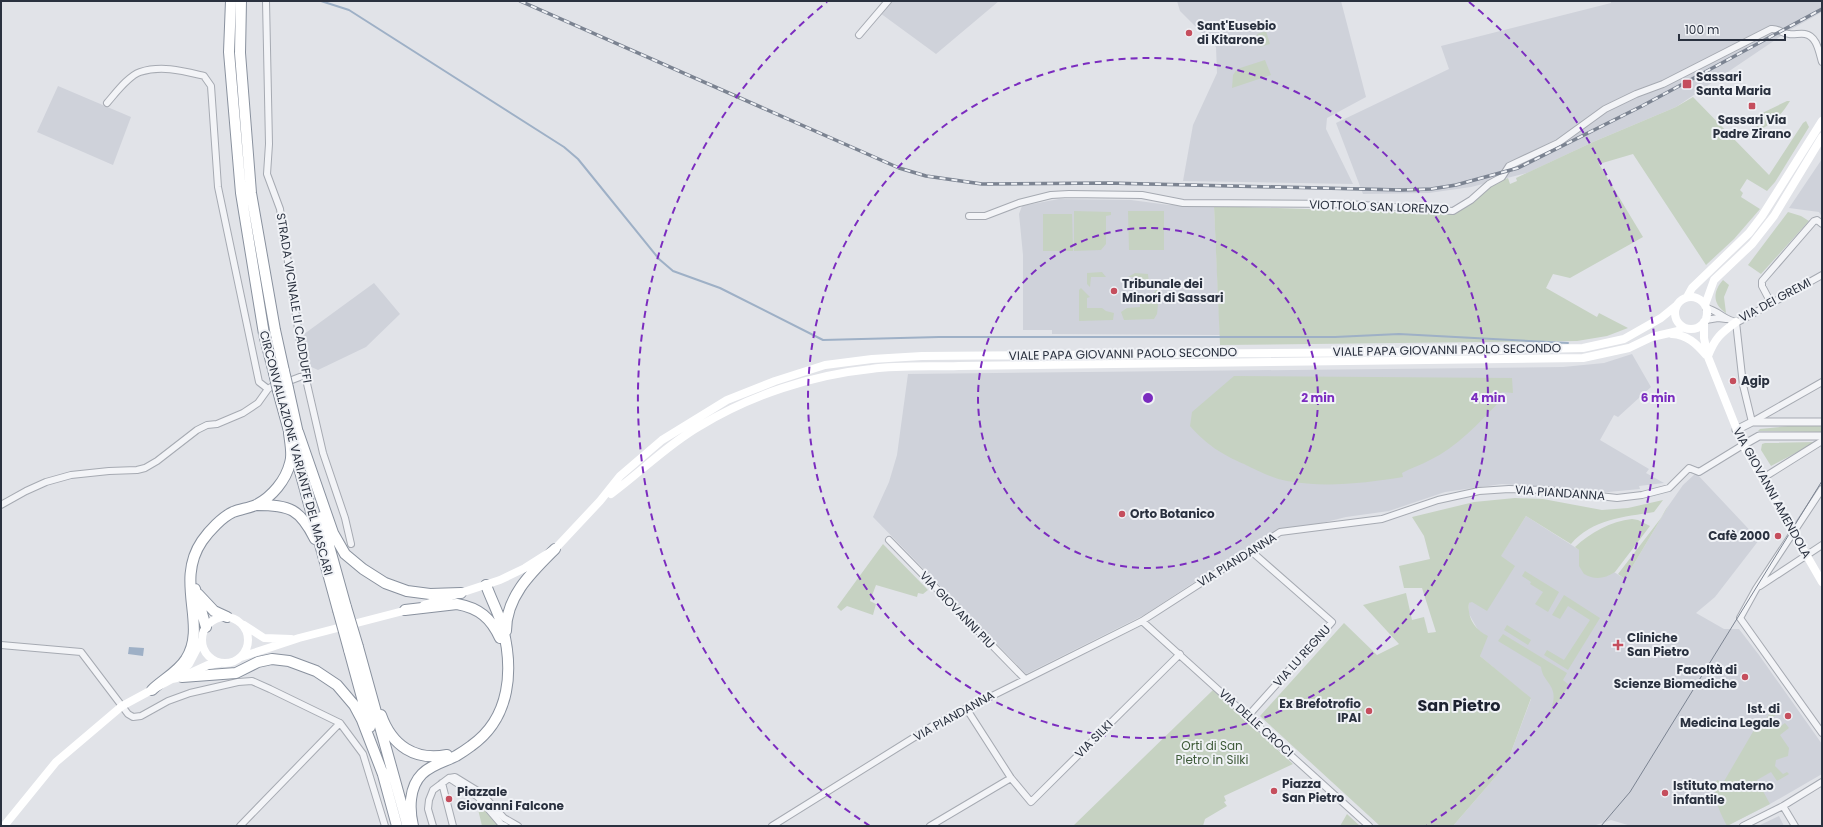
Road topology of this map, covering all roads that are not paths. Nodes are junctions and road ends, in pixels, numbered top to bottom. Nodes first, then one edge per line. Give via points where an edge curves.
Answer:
1 (231, 1) edge
2 (241, 1) edge
3 (266, 1) edge
4 (888, 1) edge
5 (859, 35) dead end
6 (1822, 62) edge
7 (107, 103) dead end
8 (1822, 121) edge
9 (1822, 137) edge
10 (969, 216) dead end
11 (1822, 224) edge
12 (1822, 275) edge
13 (1687, 297) junction
14 (1772, 303) junction
15 (1677, 305) junction
16 (1708, 305) junction
17 (1727, 319) junction
18 (1705, 321) junction
19 (1736, 322) junction
20 (1684, 328) junction
21 (1667, 333) junction
22 (1690, 339) junction
23 (1708, 357) junction
24 (279, 372) junction
25 (305, 375) junction
26 (1822, 382) edge
27 (268, 389) junction
28 (1752, 422) junction
29 (1822, 422) edge
30 (1736, 430) junction
31 (293, 433) junction
32 (1822, 436) edge
33 (1822, 441) edge
34 (1743, 445) junction
35 (1763, 478) junction
36 (1822, 489) edge
37 (600, 501) junction
38 (1, 505) edge
39 (257, 505) junction
40 (1794, 533) junction
41 (889, 540) dead end
42 (351, 544) dead end
43 (1822, 544) edge
44 (555, 549) junction
45 (1251, 551) junction
46 (1806, 555) junction
47 (193, 560) junction
48 (326, 560) junction
49 (1822, 582) edge
50 (486, 585) junction
51 (1756, 589) junction
52 (195, 590) junction
53 (461, 593) junction
54 (342, 608) junction
55 (405, 610) junction
56 (227, 617) junction
57 (1142, 620) junction
58 (241, 623) junction
59 (206, 627) junction
60 (299, 638) junction
61 (202, 640) junction
62 (1, 645) edge
63 (353, 648) junction
64 (506, 651) junction
65 (1180, 654) junction
66 (241, 657) junction
67 (220, 663) junction
68 (177, 678) junction
69 (1025, 679) junction
70 (152, 690) junction
71 (122, 706) junction
72 (966, 708) junction
73 (1248, 716) junction
74 (340, 723) junction
75 (1822, 733) edge
76 (464, 750) junction
77 (384, 777) junction
78 (449, 778) junction
79 (1011, 778) junction
80 (1822, 782) edge
81 (442, 783) junction
82 (1783, 806) junction
83 (4, 826) edge
84 (240, 826) edge
85 (385, 826) edge
86 (397, 826) edge
87 (407, 826) edge
88 (413, 826) edge
89 (433, 826) edge
90 (453, 826) edge
91 (505, 826) edge
92 (518, 826) edge
93 (772, 826) edge
94 (930, 826) edge
95 (1369, 826) edge
96 (1743, 826) edge
97 (1795, 826) edge

1 - 24 highway, CIRCONVALLAZIONE VARIANTE DEL MASCARI via 229,52 241,193 264,334
2 - 24 highway, CIRCONVALLAZIONE VARIANTE DEL MASCARI via 240,53 251,193 275,330
3 - 25 street, STRADA VICINALE LI CADDUFFI via 269,144 267,174 280,209
4 - 5 street
6 - 10 street, VIOTTOLO SAN LORENZO via 1815,41 1808,35 1771,30 1605,110 1558,143 1509,166 1502,177 1453,211 1347,204 1183,203 1142,195 1069,194 1051,195 1019,203 985,216
7 - 27 street via 122,85 139,72 168,68 204,76 211,86 218,187 259,382
8 - 13 main road via 1749,234 1692,288
9 - 16 main road via 1774,216 1746,249 1714,280 1709,290
11 - 14 street via 1814,221 1762,281 1762,286
12 - 14 street, VIA DEI GREMI
13 - 15 main road
13 - 16 main road via 1697,298
14 - 19 street, VIA DEI GREMI
15 - 20 main road via 1676,320
15 - 37 main road, VIALE PAPA GIOVANNI PAOLO SECONDO via 1662,318 1624,339 1583,348 922,356 825,365 727,400 695,419 662,440 620,476
16 - 17 street, VIA DEI GREMI
16 - 18 main road
17 - 18 street, VIA DEI GREMI
17 - 19 street, VIA DEI GREMI
18 - 20 main road via 1696,329
18 - 23 main road, VIA GIOVANNI AMENDOLA via 1704,338
19 - 23 main road via 1720,334 1713,343
19 - 28 street via 1743,385
20 - 21 main road, VIALE PAPA GIOVANNI PAOLO SECONDO
20 - 22 main road, VIA GIOVANNI AMENDOLA
21 - 22 main road
21 - 37 main road, VIALE PAPA GIOVANNI PAOLO SECONDO via 1652,336 1629,348 1583,358 872,368 835,374 777,390 738,406 700,426 659,454
22 - 23 main road, VIA GIOVANNI AMENDOLA
23 - 30 main road, VIA GIOVANNI AMENDOLA
24 - 31 highway, CIRCONVALLAZIONE VARIANTE DEL MASCARI, bridge
25 - 27 street
25 - 42 street, STRADA VICINALE LI CADDUFFI via 322,453 345,518
26 - 28 street
27 - 38 street via 258,403 243,413 196,430 145,468 71,475 46,482
28 - 29 street
28 - 30 street
30 - 34 main road, VIA GIOVANNI AMENDOLA
31 - 39 highway via 291,462 285,478 275,491
31 - 48 highway, CIRCONVALLAZIONE VARIANTE DEL MASCARI
31 - 53 highway via 333,533 345,554 385,583 407,591 430,594
31 - 54 highway, CIRCONVALLAZIONE VARIANTE DEL MASCARI
32 - 34 street via 1759,436
33 - 35 street
34 - 35 main road, VIA GIOVANNI AMENDOLA
34 - 45 street, VIA PIANDANNA via 1699,472 1689,468 1668,488 1642,495 1617,498 1547,490 1479,491 1438,500 1382,519 1280,532
35 - 40 main road, VIA GIOVANNI AMENDOLA
36 - 40 street
37 - 44 main road, VIALE PAPA GIOVANNI PAOLO SECONDO
39 - 47 highway via 232,513 216,526 202,542
39 - 48 highway via 278,505 292,510 304,519
40 - 46 main road, VIA GIOVANNI AMENDOLA
40 - 51 street
41 - 69 street, VIA GIOVANNI PIU
43 - 46 street
44 - 50 main road, VIALE PAPA GIOVANNI PAOLO SECONDO via 513,575
44 - 64 highway via 524,582 510,604 506,621
45 - 57 street, VIA PIANDANNA
45 - 73 street, VIA LU REGNU via 1332,622
46 - 49 main road, VIA GIOVANNI AMENDOLA
46 - 51 street
47 - 52 highway
47 - 70 highway via 190,576 194,627 192,645 186,659
48 - 54 highway, CIRCONVALLAZIONE VARIANTE DEL MASCARI
50 - 53 main road, VIALE PAPA GIOVANNI PAOLO SECONDO
50 - 64 highway via 502,626
51 - 75 street via 1740,618
52 - 56 highway via 214,611
52 - 59 highway
53 - 55 main road, VIALE PAPA GIOVANNI PAOLO SECONDO
54 - 63 highway, CIRCONVALLAZIONE VARIANTE DEL MASCARI, bridge
55 - 60 main road, VIALE PAPA GIOVANNI PAOLO SECONDO
55 - 64 highway via 457,604 474,608 492,622
56 - 58 main road
56 - 59 main road via 213,620
57 - 65 street, VIA DELLE CROCI
57 - 69 street, VIA PIANDANNA
58 - 60 main road, VIALE PAPA GIOVANNI PAOLO SECONDO via 264,638
58 - 66 main road via 247,632 248,643
59 - 61 main road
60 - 66 main road, VIALE PAPA GIOVANNI PAOLO SECONDO
61 - 67 main road via 207,656
61 - 68 main road via 189,664
62 - 71 street via 81,652
63 - 76 highway via 385,724 396,741 410,752 426,757
63 - 77 highway, CIRCONVALLAZIONE VARIANTE DEL MASCARI
63 - 87 highway, CIRCONVALLAZIONE VARIANTE DEL MASCARI
64 - 76 highway via 508,686 500,711 484,735
65 - 73 street, VIA DELLE CROCI
65 - 79 street, VIA SILKI via 1031,802
66 - 67 main road via 231,663
67 - 68 main road via 208,665
68 - 70 main road
68 - 77 highway via 236,673 272,659 296,663 316,672 337,685 354,705
69 - 72 street, VIA PIANDANNA
70 - 71 main road
71 - 74 street via 133,717 140,716 190,693 238,682 252,682
71 - 83 main road via 56,762
72 - 79 street, VIA SILKI
72 - 93 street, VIA PIANDANNA
73 - 95 street, VIA DELLE CROCI
74 - 84 street
74 - 85 street via 363,754
76 - 88 highway via 421,775 410,801
77 - 86 highway, CIRCONVALLAZIONE VARIANTE DEL MASCARI
78 - 81 street
78 - 91 street via 478,797
78 - 92 street via 455,777 478,790 504,818
79 - 94 street
80 - 82 street
81 - 89 street via 432,790 429,800 428,809
81 - 90 street
82 - 96 street
82 - 97 street

